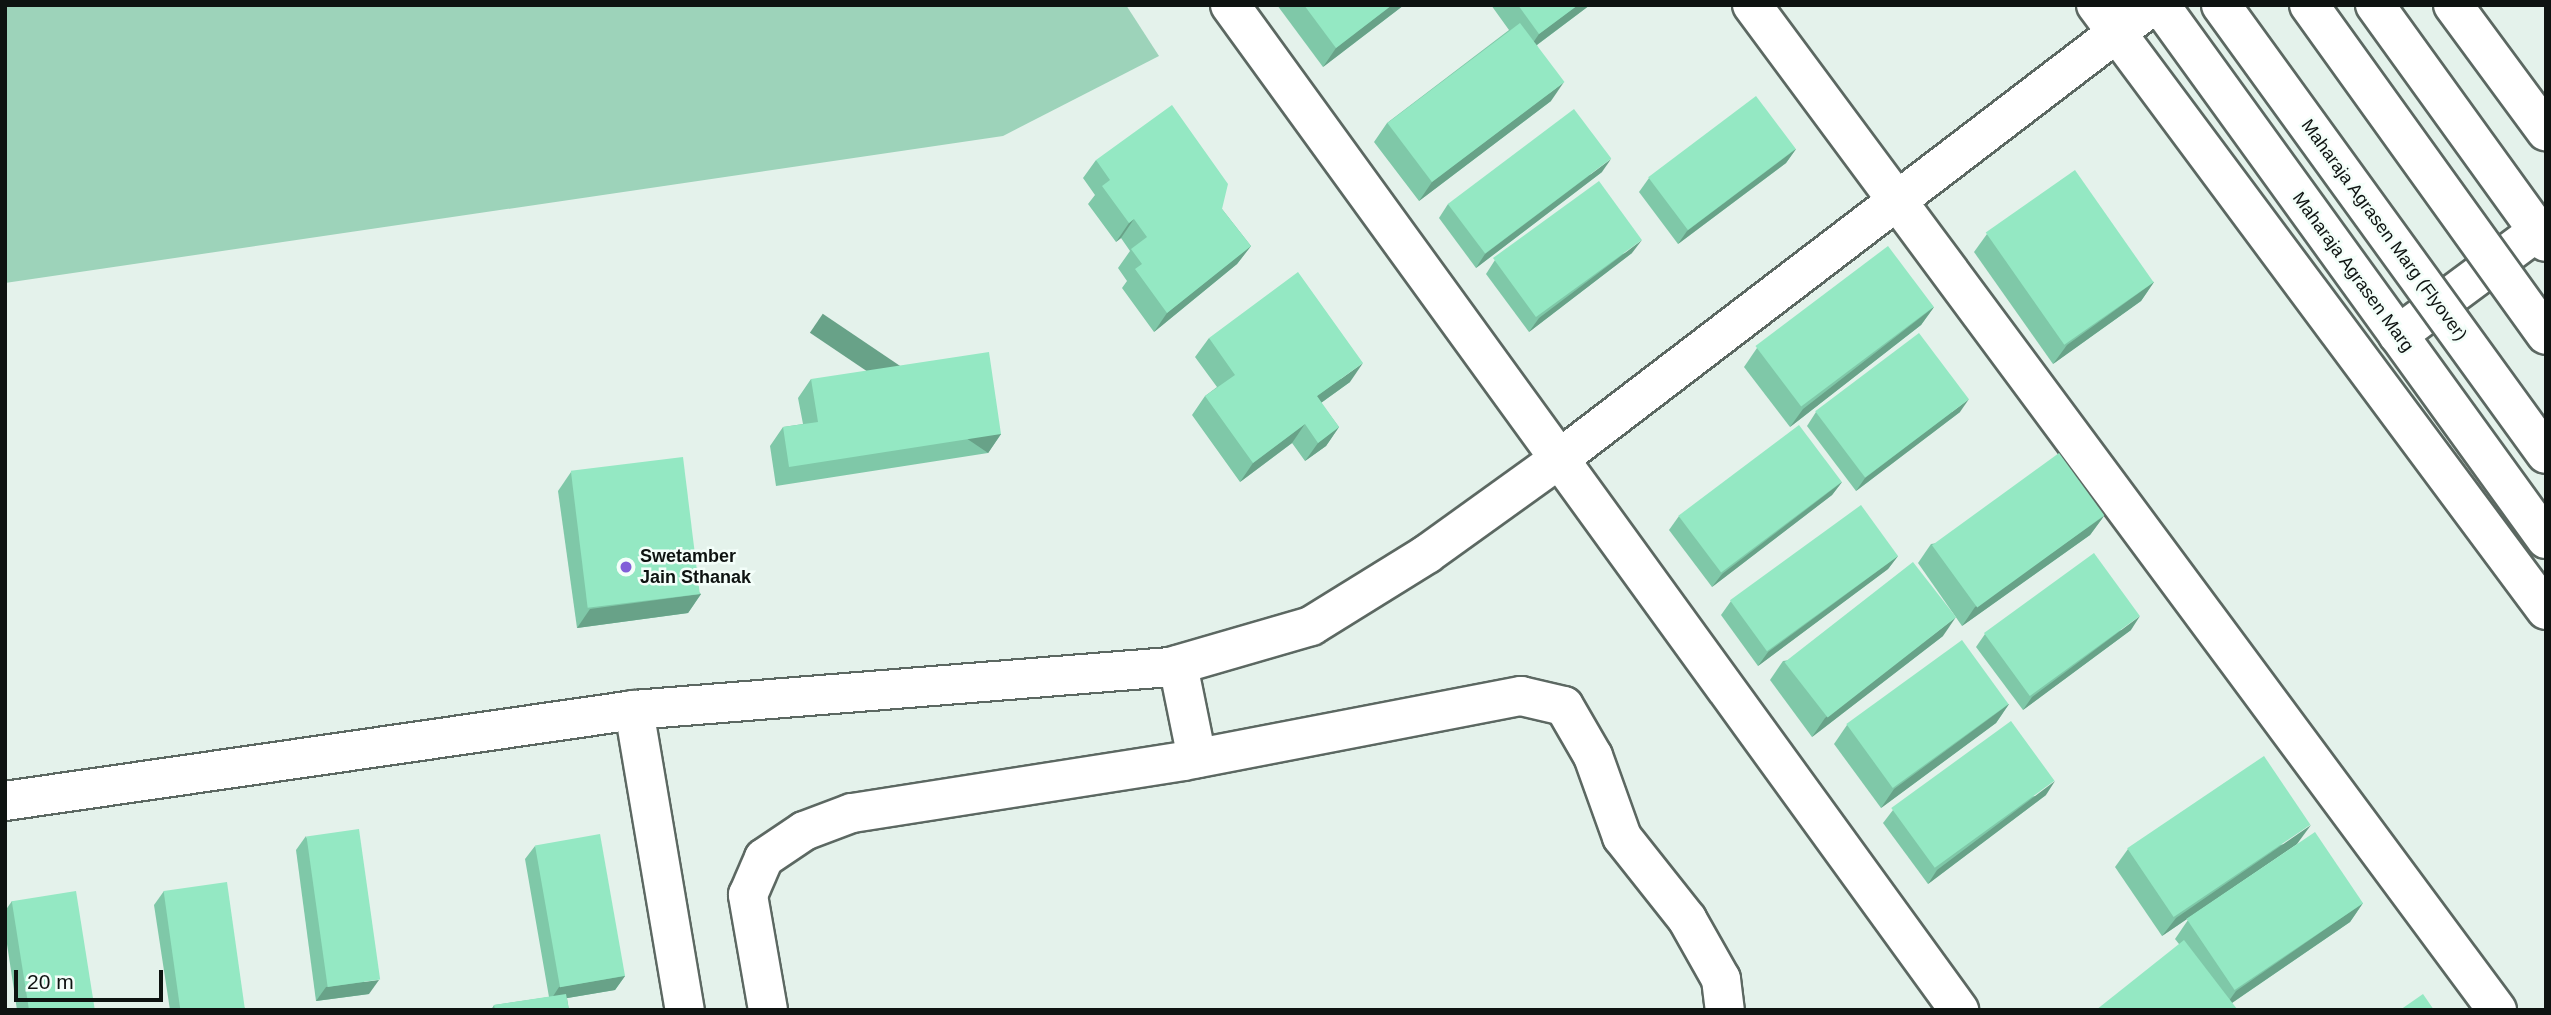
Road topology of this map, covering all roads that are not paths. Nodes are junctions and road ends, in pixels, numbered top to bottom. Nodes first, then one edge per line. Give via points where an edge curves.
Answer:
1 (1230, 5) edge
2 (1752, 5) edge
3 (2153, 5) edge
4 (2160, 5) edge
5 (2221, 5) edge
6 (2309, 5) edge
7 (2375, 5) edge
8 (2453, 5) edge
9 (2107, 19) edge
10 (2546, 131) edge
11 (1896, 205) junction
12 (2542, 237) edge
13 (2398, 335) junction
14 (2546, 335) edge
15 (2546, 454) edge
16 (1559, 459) junction
17 (2546, 539) edge
18 (2546, 610) edge
19 (1178, 665) junction
20 (634, 710) junction
21 (1197, 758) junction
22 (5, 801) edge
23 (685, 1010) edge
24 (768, 1010) edge
25 (1725, 1010) edge
26 (1959, 1010) edge
27 (2497, 1010) edge

1 - 16 street
2 - 11 street
3 - 9 street
4 - 13 street, Maharaja Agrasen Marg
5 - 15 street, Maharaja Agrasen Marg (Flyover), bridge
6 - 14 street, bridge
7 - 12 street
8 - 10 street
9 - 11 street
9 - 18 street
11 - 16 street
11 - 27 street
12 - 13 street
13 - 17 street, Maharaja Agrasen Marg
16 - 19 street via 1427,554 1311,626
16 - 26 street
19 - 20 street
19 - 21 street
20 - 22 street
20 - 23 street
21 - 24 street via 852,813 804,831 765,858 748,895
21 - 25 street via 1521,696 1564,706 1593,756 1622,836 1687,919 1721,979

